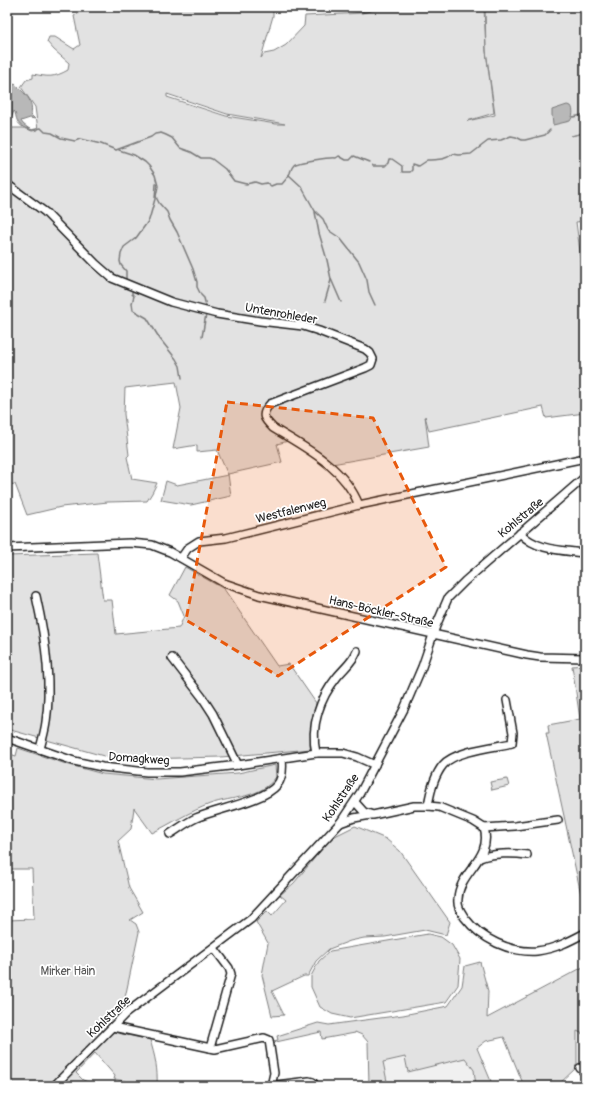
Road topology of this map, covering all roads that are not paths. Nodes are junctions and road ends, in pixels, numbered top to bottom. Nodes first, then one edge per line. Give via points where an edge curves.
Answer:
1 (7, 184) edge
2 (585, 458) edge
3 (585, 477) edge
4 (359, 505) junction
5 (520, 533) junction
6 (7, 548) edge
7 (585, 553) edge
8 (181, 558) junction
9 (36, 596) dead end
10 (433, 634) junction
11 (357, 650) dead end
12 (172, 658) dead end
13 (585, 658) edge
14 (507, 700) dead end
15 (7, 738) edge
16 (40, 749) junction
17 (316, 753) junction
18 (282, 759) junction
19 (238, 765) junction
20 (375, 765) junction
21 (355, 802) junction
22 (428, 806) junction
23 (373, 815) junction
24 (558, 820) dead end
25 (340, 823) junction
26 (484, 828) junction
27 (170, 834) dead end
28 (527, 855) dead end
29 (480, 858) junction
30 (585, 933) edge
31 (214, 948) junction
32 (113, 1027) junction
33 (210, 1048) junction
34 (54, 1086) edge
35 (270, 1086) edge
36 (315, 1086) edge

1 - 4 street, Untenrohleder via 45,212 112,278 171,302 217,314 303,326 370,353 371,365 270,404 265,409 264,416 273,428 325,460 338,472
2 - 4 street, Westfalenweg
3 - 5 street, Kohlstraße
4 - 8 street, Westfalenweg via 226,538 199,541 188,548
5 - 7 street via 537,546
5 - 10 street, Kohlstraße via 448,598
6 - 8 street via 137,544 162,548
8 - 10 street, Hans-Böckler-Straße via 224,583 253,594
9 - 16 street via 43,630 47,682 46,720
10 - 13 street, Hans-Böckler-Straße via 531,656
10 - 20 street, Kohlstraße via 404,709
11 - 17 street via 354,660 329,687 321,703 314,737
12 - 19 street via 209,708
14 - 22 street via 513,733 512,743 461,754 448,760 438,772
15 - 16 street, Domagkweg
16 - 19 street, Domagkweg via 102,767 147,772 180,772
17 - 18 street, Domagkweg
17 - 20 street, Domagkweg via 343,753
18 - 19 street, Domagkweg
18 - 27 street via 283,769 278,784 266,794 196,818
20 - 21 street, Kohlstraße
21 - 23 street via 364,812
21 - 25 street, Kohlstraße
22 - 23 street via 414,806
22 - 26 street via 449,810
23 - 25 street
24 - 26 street
25 - 31 street, Kohlstraße via 251,919
26 - 29 street via 486,843
28 - 29 street
29 - 30 street via 462,885 458,899 460,910 480,934 502,946 531,951 560,946
31 - 32 street, Kohlstraße via 125,1014
31 - 33 street via 231,974
32 - 33 street
32 - 34 street, Kohlstraße
33 - 35 street via 267,1038 274,1073
35 - 36 street via 309,1081

